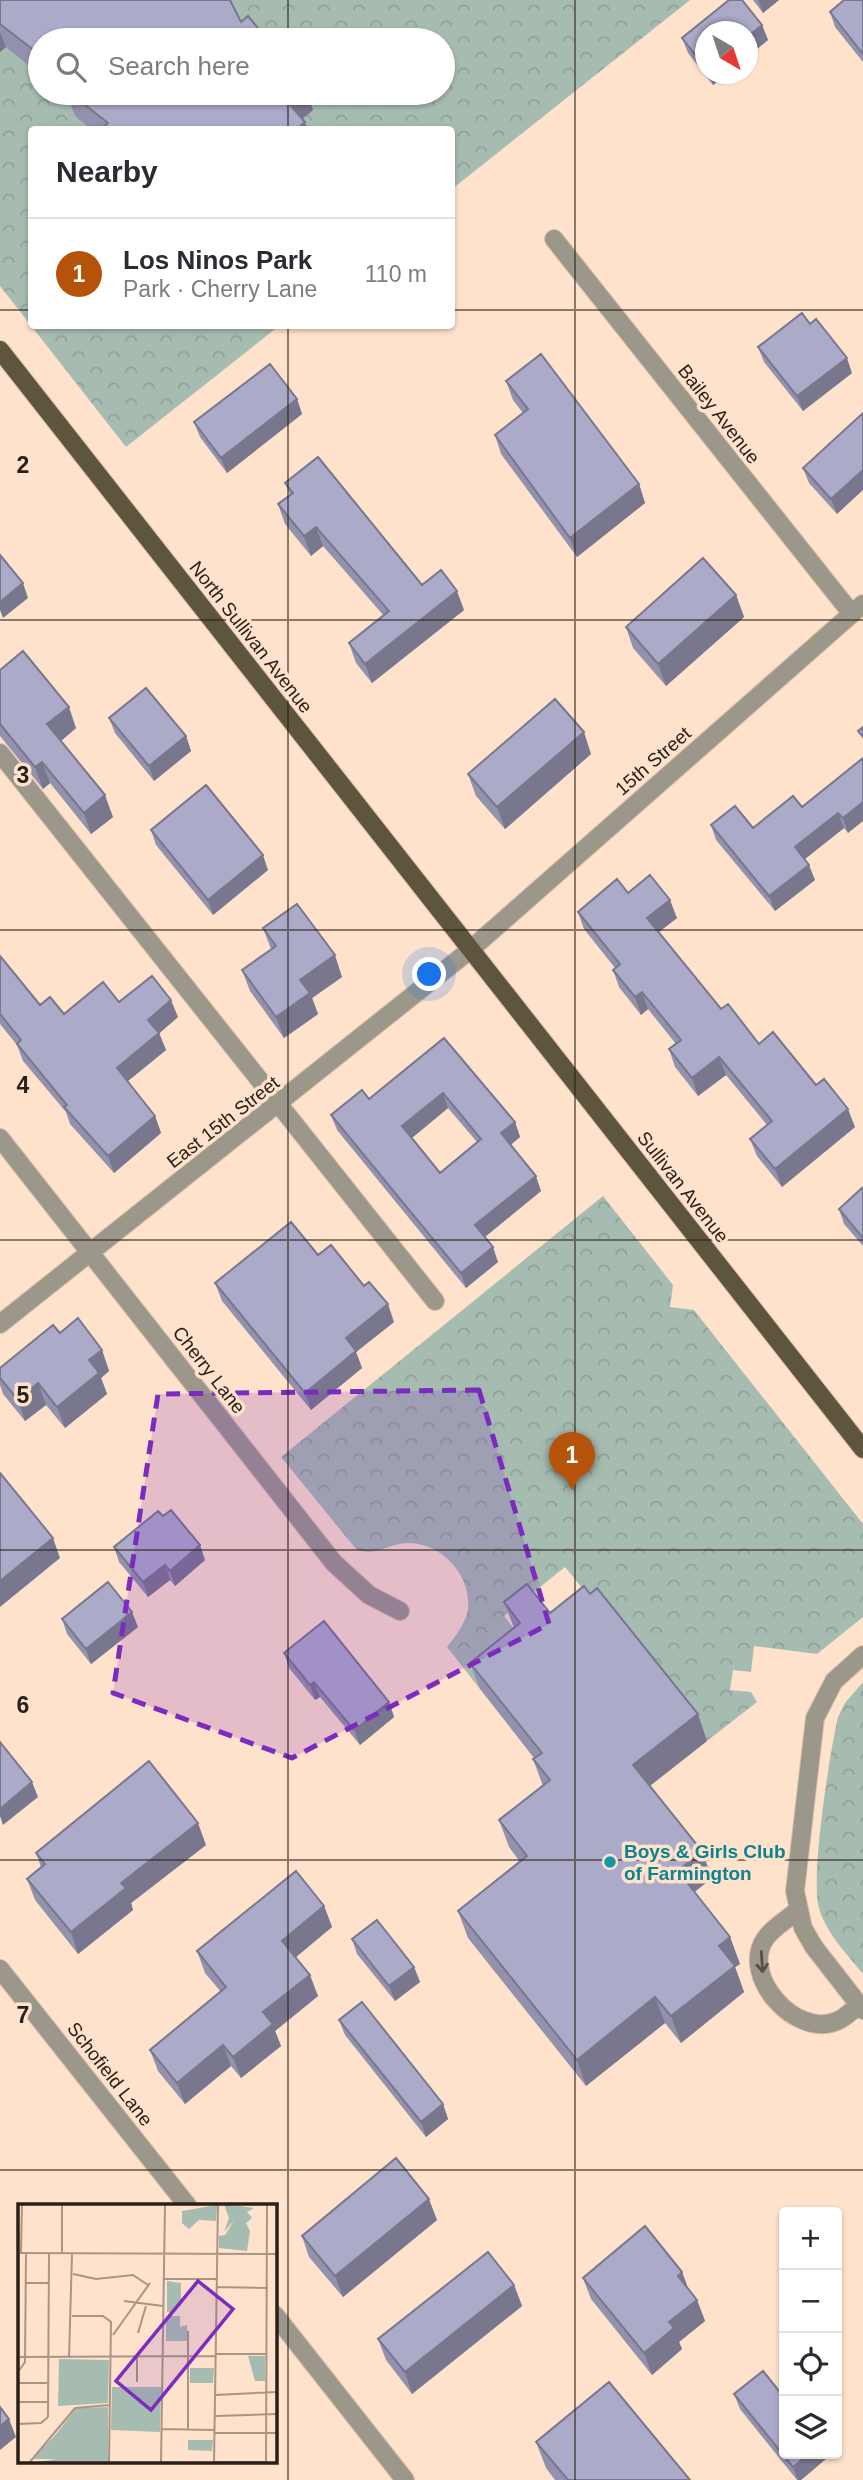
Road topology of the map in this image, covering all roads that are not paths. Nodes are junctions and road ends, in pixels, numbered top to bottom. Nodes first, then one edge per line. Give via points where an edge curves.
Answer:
1 (554, 239) dead end
2 (0, 350) edge
3 (858, 609) edge
4 (0, 753) edge
5 (470, 950) junction
6 (279, 1104) junction
7 (0, 1138) edge
8 (90, 1253) junction
9 (435, 1301) dead end
10 (0, 1324) edge
11 (863, 1449) edge
12 (400, 1611) dead end
13 (863, 1655) edge
14 (798, 1910) junction
15 (0, 1969) edge
16 (15, 1988) junction
17 (0, 2000) edge
18 (861, 2008) edge
19 (186, 2204) edge
20 (276, 2316) edge
21 (405, 2480) edge

1 - 3 street, Bailey Avenue
2 - 5 main road, North Sullivan Avenue
3 - 5 street, 15th Street
4 - 6 street
5 - 6 street, East 15th Street
5 - 11 main road, Sullivan Avenue
6 - 8 street, East 15th Street
6 - 9 street
7 - 8 street, Cherry Lane
8 - 10 street, East 15th Street
8 - 12 street, Cherry Lane via 334,1563 369,1595
13 - 14 street via 834,1681 815,1718 795,1891
14 - 18 street via 814,1947
14 -> 18 street via 765,1938 761,1949 760,1964 771,1994 787,2013 824,2025
15 - 16 street, Schofield Lane
16 - 17 street
16 - 19 street, Schofield Lane
20 - 21 street

